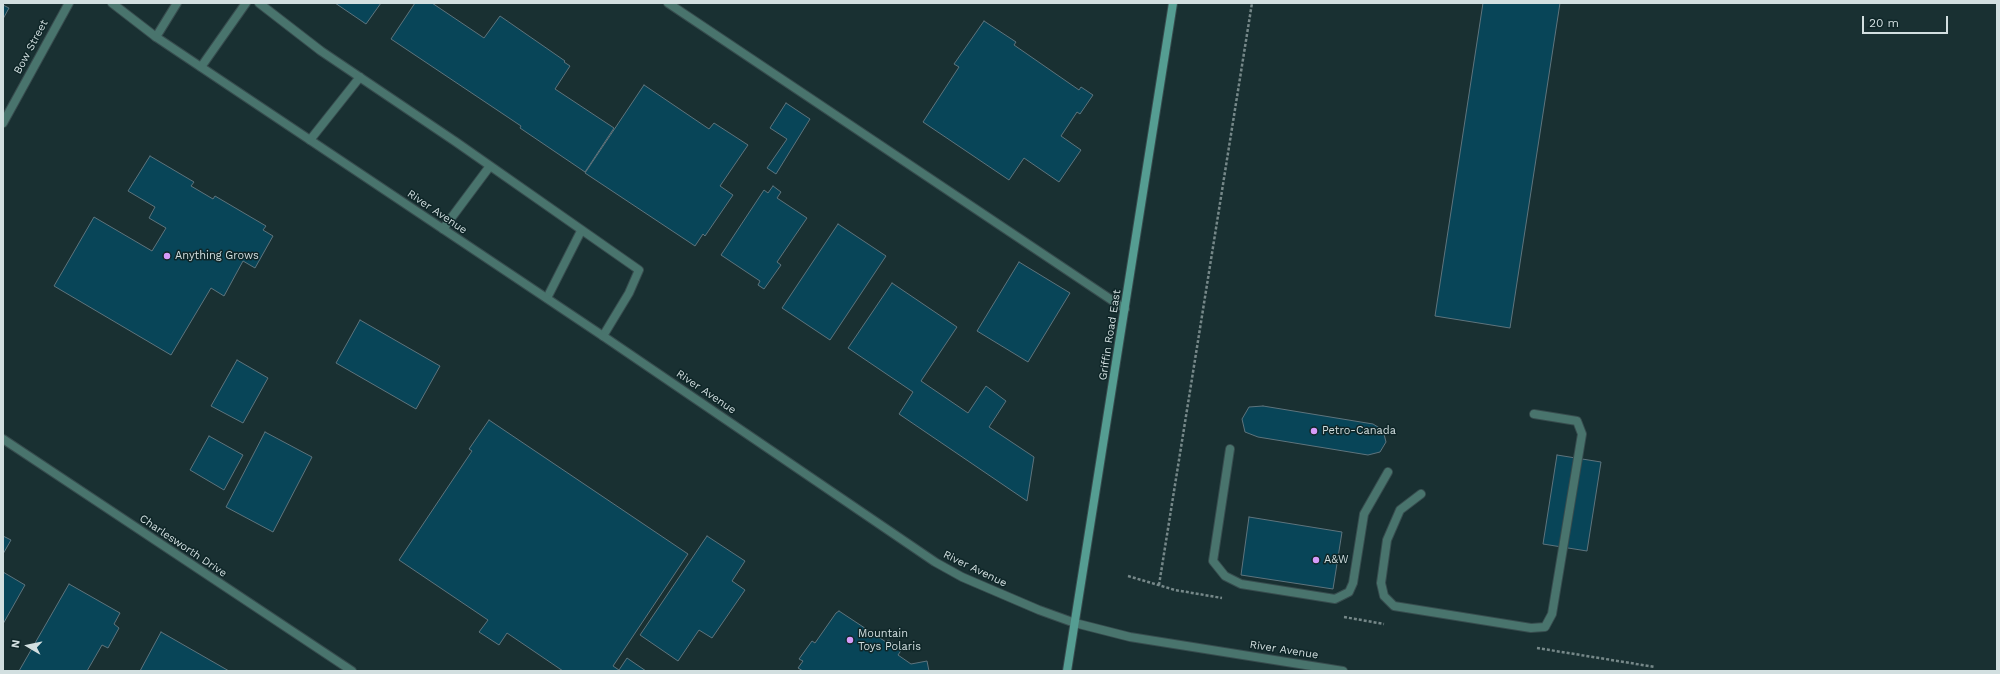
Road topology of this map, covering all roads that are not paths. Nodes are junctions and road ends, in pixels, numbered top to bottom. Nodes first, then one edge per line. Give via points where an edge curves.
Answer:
1 (69, 3) edge
2 (112, 3) edge
3 (177, 3) edge
4 (246, 3) edge
5 (259, 3) edge
6 (668, 3) edge
7 (1173, 3) edge
8 (156, 37) junction
9 (201, 67) junction
10 (360, 77) junction
11 (3, 123) edge
12 (310, 140) junction
13 (490, 166) junction
14 (443, 229) junction
15 (581, 231) junction
16 (547, 298) junction
17 (1125, 309) junction
18 (603, 336) junction
19 (1534, 414) dead end
20 (3, 439) edge
21 (1230, 449) dead end
22 (1388, 472) dead end
23 (1421, 494) dead end
24 (1075, 623) junction
25 (352, 671) edge
26 (1067, 671) edge
27 (1343, 671) edge

1 - 11 street, Bow Street
2 - 8 street, River Avenue
3 - 8 street
4 - 9 street
5 - 10 street
6 - 17 street
7 - 17 main road, Griffin Road East
8 - 9 street, River Avenue
9 - 12 street, River Avenue
10 - 12 street
10 - 13 street
12 - 14 street, River Avenue
13 - 14 street
13 - 15 street
14 - 16 street, River Avenue
15 - 16 street
15 - 18 street via 638,270 629,293
16 - 18 street, River Avenue
17 - 24 main road, Griffin Road East
18 - 24 street, River Avenue via 935,562 989,589
19 - 23 street via 1577,421 1582,434 1552,614 1546,627 1531,628 1394,606 1384,596 1381,583 1387,540 1400,510
20 - 25 street, Charlesworth Drive
21 - 22 street via 1213,561 1225,576 1241,584 1336,599 1349,592 1353,583 1364,514
24 - 26 main road, Griffin Road East
24 - 27 street, River Avenue via 1130,637

